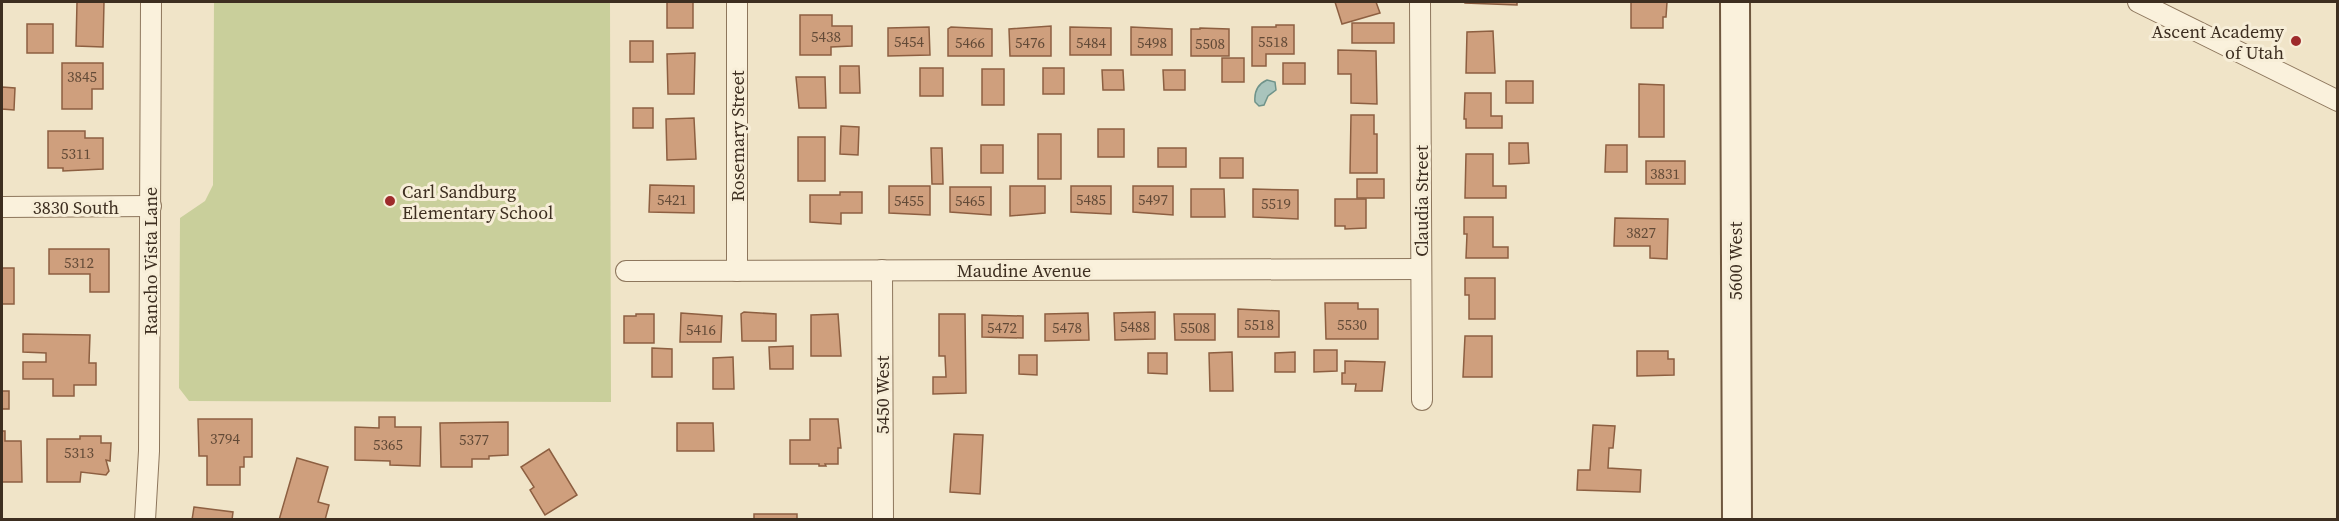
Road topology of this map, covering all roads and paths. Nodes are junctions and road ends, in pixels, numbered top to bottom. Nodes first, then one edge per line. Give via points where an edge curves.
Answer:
1 (151, 2) edge
2 (737, 2) edge
3 (1420, 2) edge
4 (1735, 2) edge
5 (2138, 2) edge
6 (2337, 102) edge
7 (151, 206) junction
8 (2, 207) edge
9 (1421, 269) junction
10 (882, 270) junction
11 (626, 271) dead end
12 (737, 271) junction
13 (1422, 400) dead end
14 (145, 519) edge
15 (883, 519) edge
16 (1737, 519) edge

1 - 7 street, Rancho Vista Lane
2 - 12 street, Rosemary Street
3 - 9 street, Claudia Street
4 - 16 main road, 5600 West
5 - 6 street
7 - 8 street, 3830 South
7 - 14 street, Rancho Vista Lane
9 - 10 street, Maudine Avenue
9 - 13 street, Claudia Street
10 - 12 street, Maudine Avenue
10 - 15 street, 5450 West
11 - 12 street, Maudine Avenue

